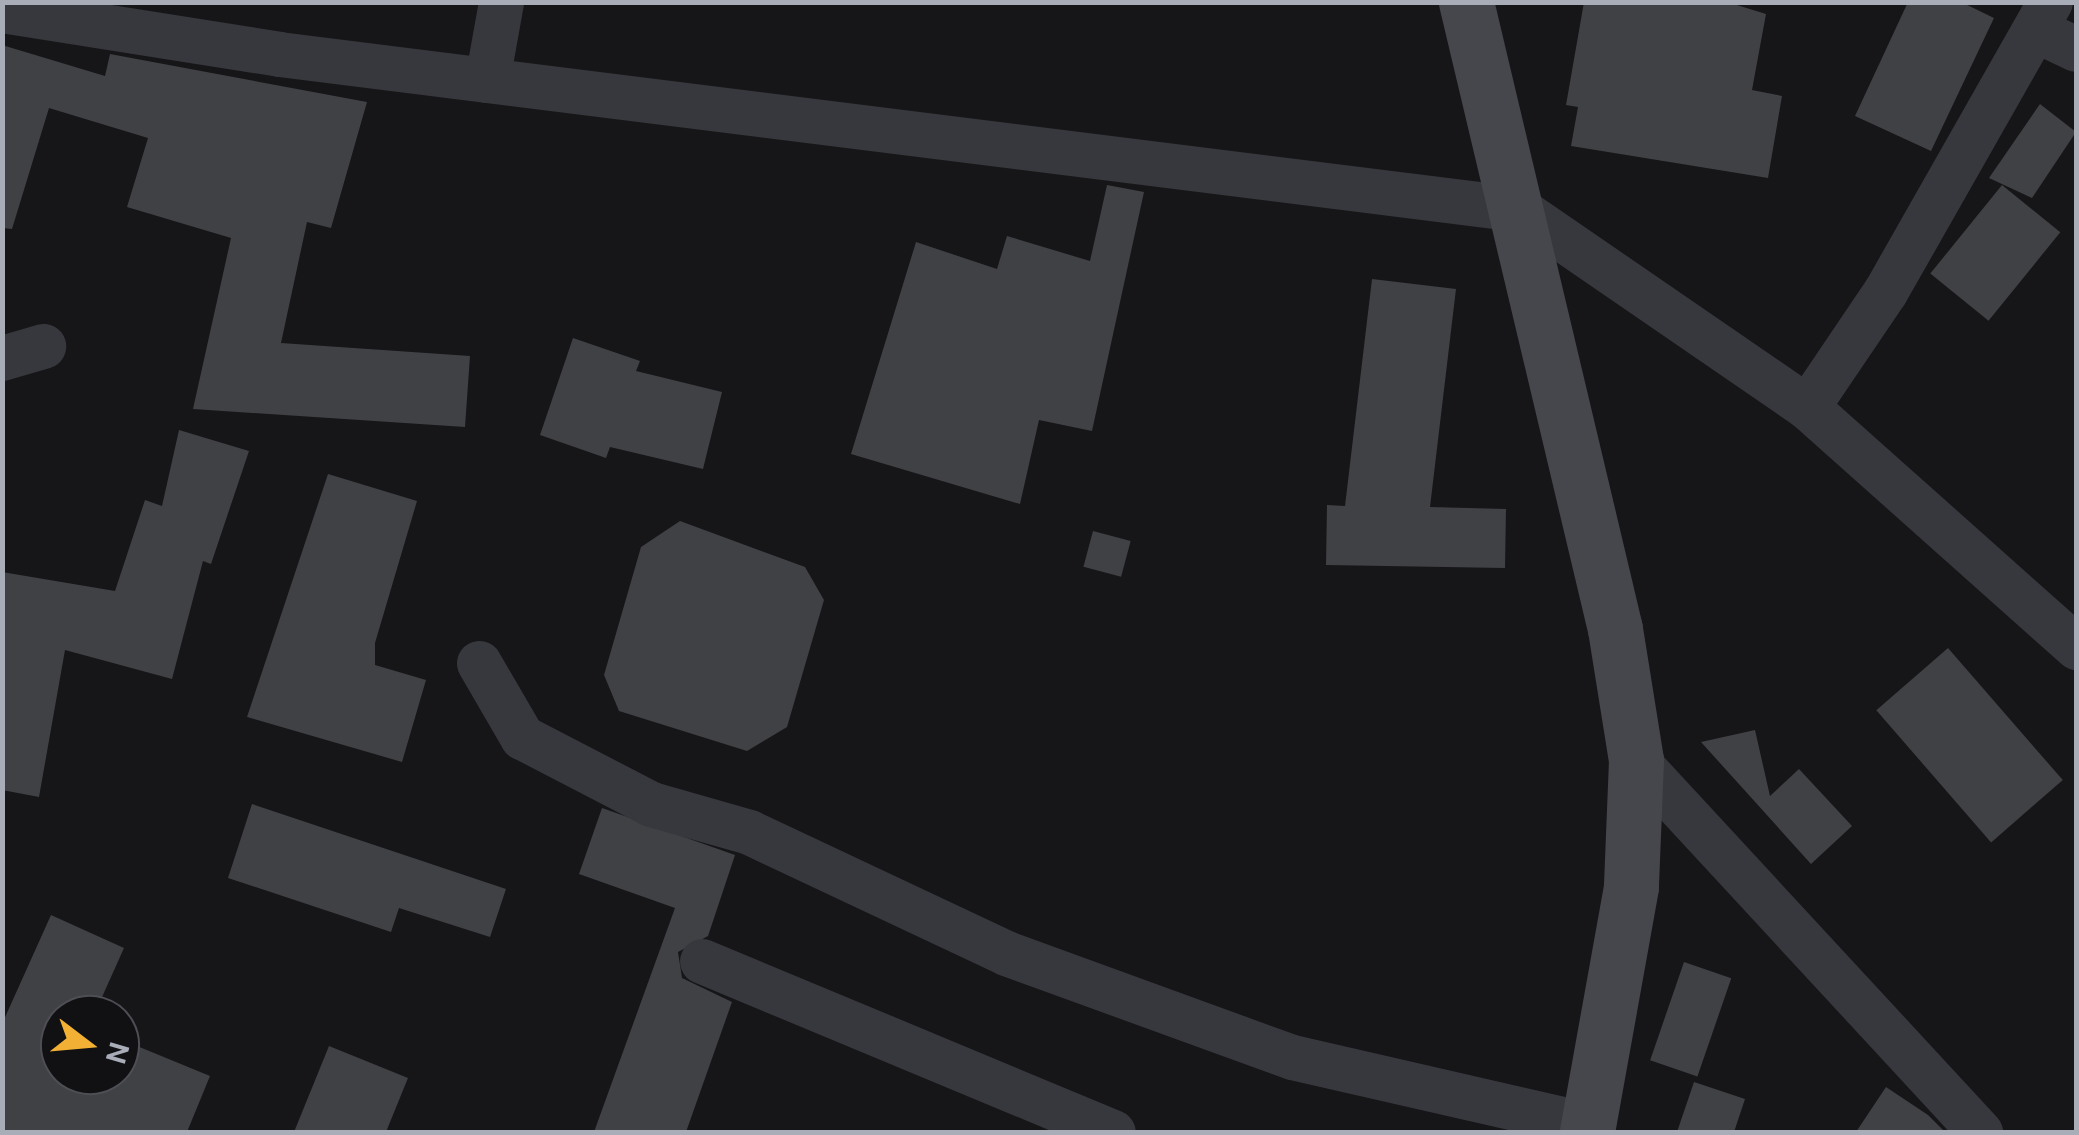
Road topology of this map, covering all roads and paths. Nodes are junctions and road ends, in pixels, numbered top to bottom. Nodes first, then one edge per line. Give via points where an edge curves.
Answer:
1 (502, 2) edge
2 (1466, 2) edge
3 (2, 10) edge
4 (2043, 16) edge
5 (2076, 48) edge
6 (487, 80) junction
7 (1519, 209) junction
8 (1807, 407) junction
9 (2076, 647) edge
10 (478, 663) dead end
11 (1636, 760) junction
12 (702, 961) dead end
13 (1588, 1129) edge
14 (1113, 1132) edge
15 (1980, 1132) edge

1 - 6 street
2 - 7 main road
3 - 6 street
4 - 5 street
4 - 8 street
6 - 7 street
7 - 8 street
7 - 11 main road
8 - 9 street
10 - 13 street via 522,737 650,804 749,832 1006,954 1292,1057
11 - 13 main road via 1631,886
11 - 15 street
12 - 14 street

